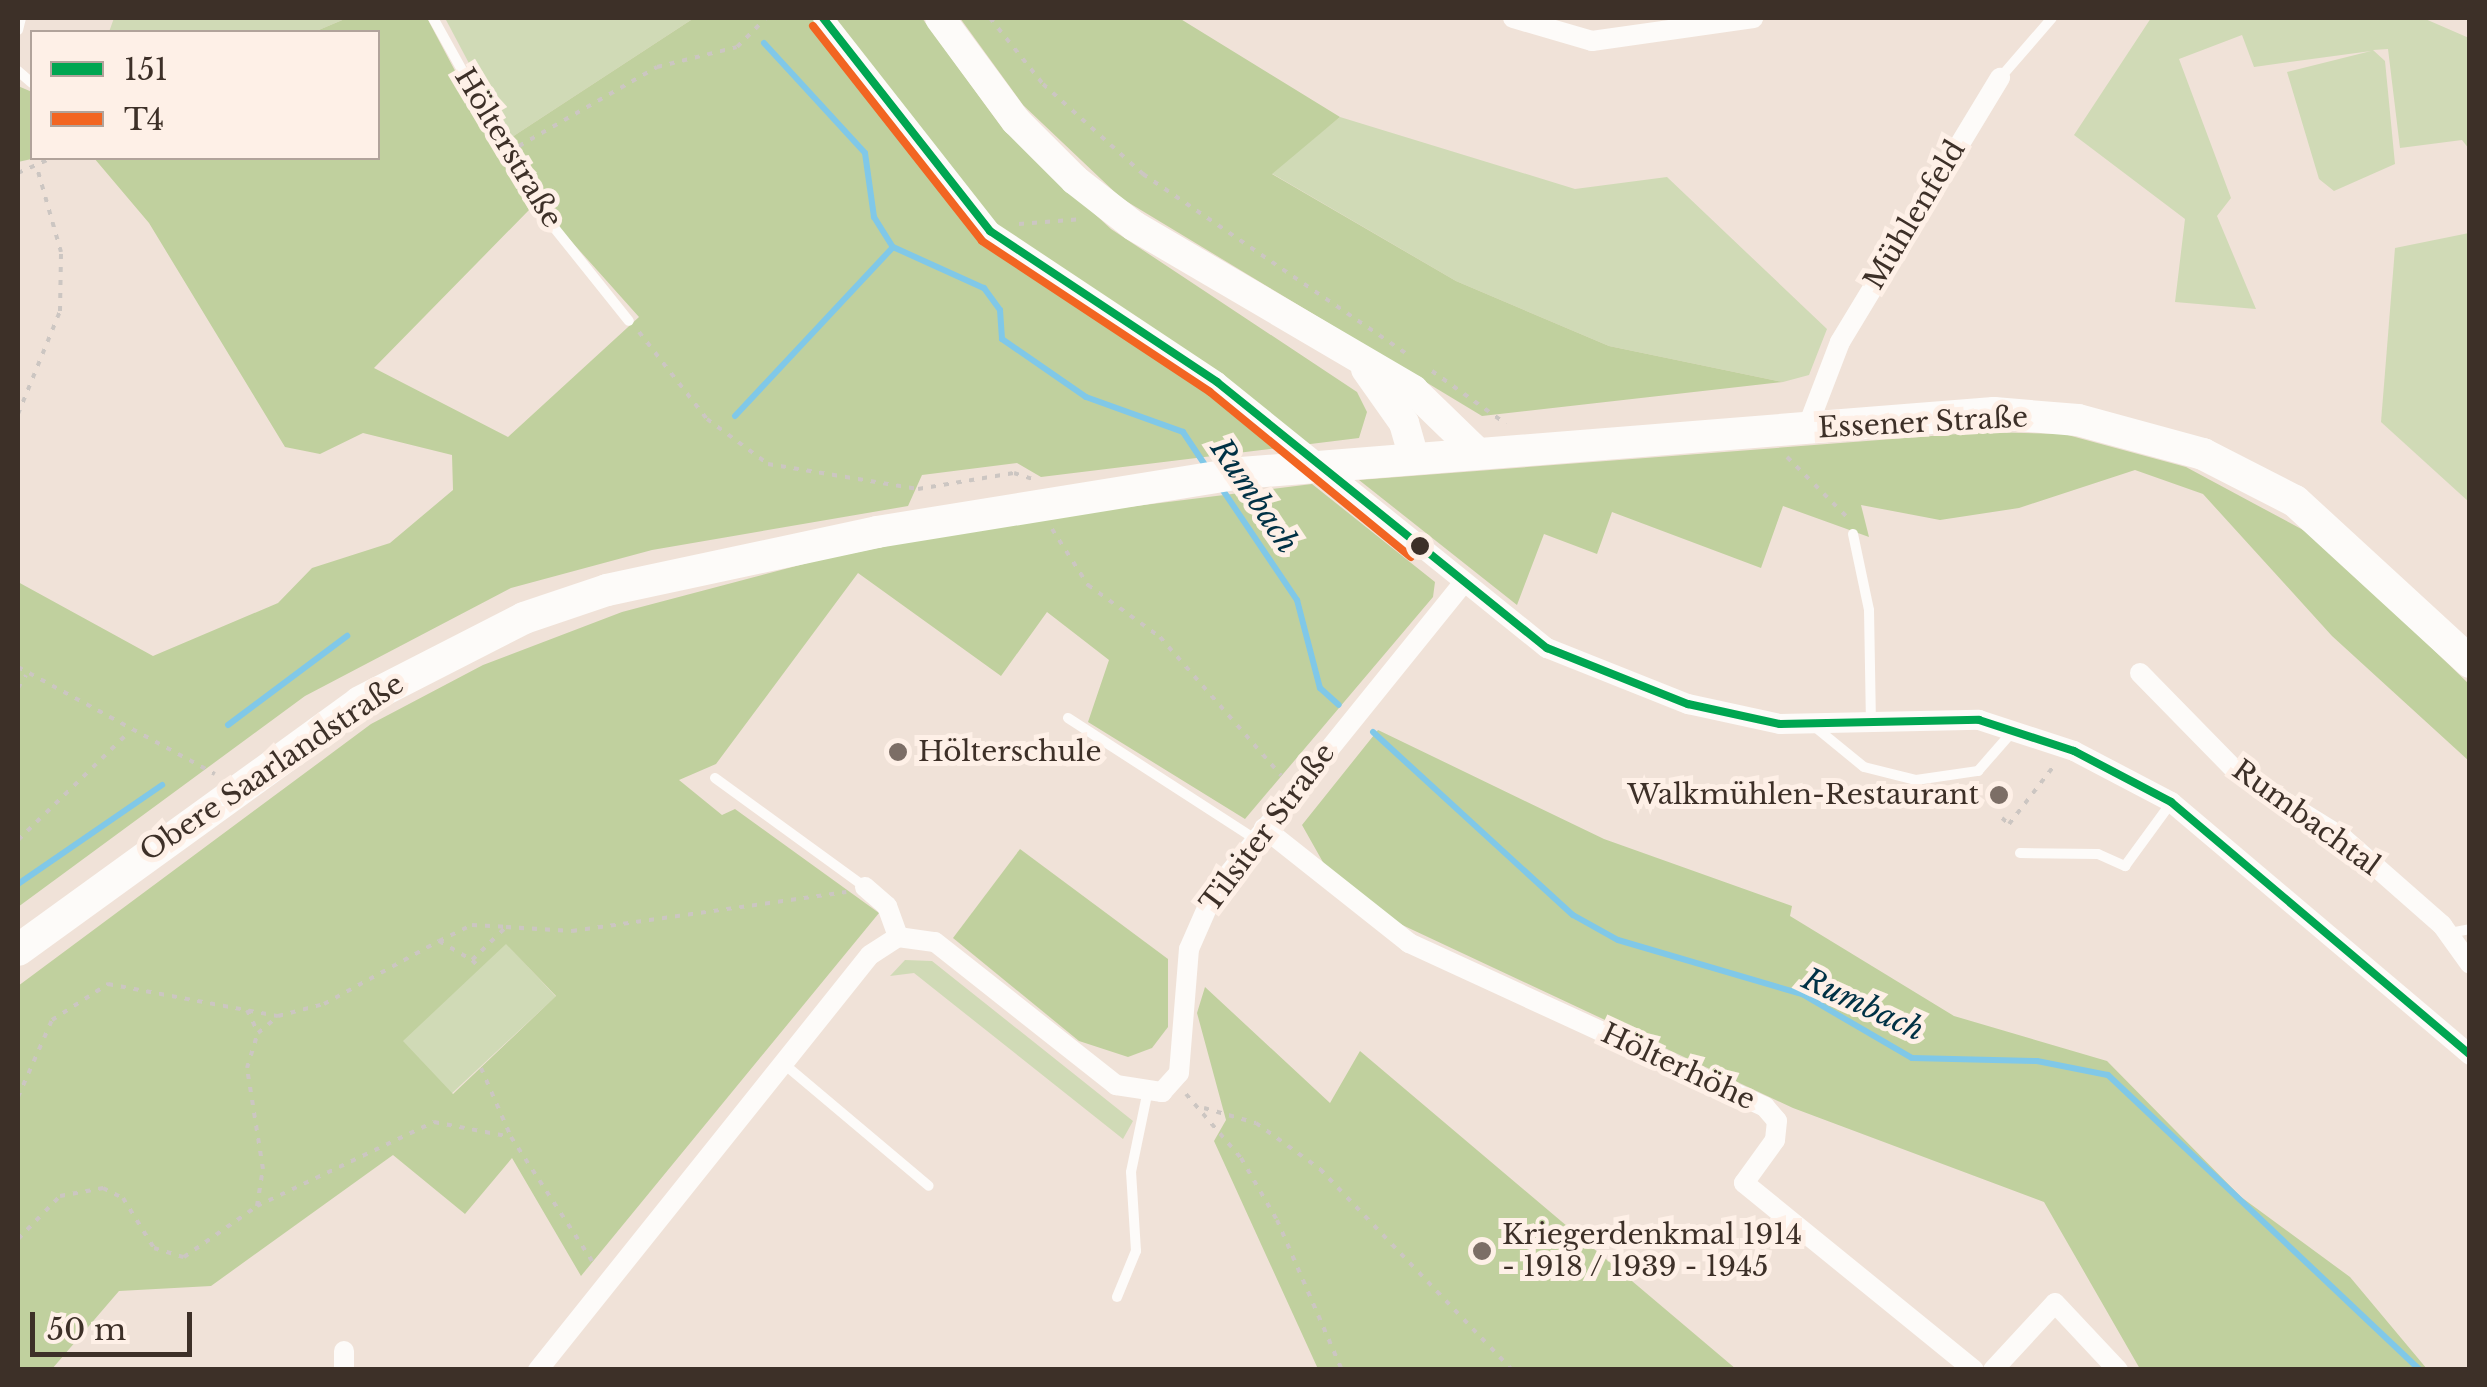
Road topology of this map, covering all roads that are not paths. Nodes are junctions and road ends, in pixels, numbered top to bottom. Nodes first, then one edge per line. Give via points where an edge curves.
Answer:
1 (21, 18) edge
2 (433, 18) edge
3 (823, 18) edge
4 (940, 18) edge
5 (1513, 18) edge
6 (1753, 18) edge
7 (2052, 18) edge
8 (18, 30) edge
9 (2000, 78) joint
10 (630, 320) dead end
11 (1358, 359) junction
12 (1807, 428) junction
13 (1478, 452) junction
14 (1414, 458) junction
15 (1351, 461) joint
16 (1853, 534) road end
17 (1464, 582) junction
18 (2470, 662) edge
19 (2140, 673) dead end
20 (1068, 718) dead end
21 (1871, 723) junction
22 (1815, 727) junction
23 (2014, 728) junction
24 (715, 778) dead end
25 (2172, 802) junction
26 (1259, 833) junction
27 (2020, 853) dead end
28 (866, 887) joint
29 (2460, 931) edge
30 (898, 938) junction
31 (18, 950) edge
32 (2470, 964) edge
33 (2470, 1056) edge
34 (784, 1064) junction
35 (1148, 1096) junction
36 (929, 1186) dead end
37 (1118, 1298) dead end
38 (538, 1370) edge
39 (1974, 1370) edge
40 (1993, 1370) edge
41 (2118, 1370) edge

1 - 8 lane
2 - 10 lane, Hölterstraße via 506,153
3 - 17 street via 990,232 1218,382
4 - 11 main road via 1016,121 1134,226
5 - 6 street via 1592,41
7 - 9 lane, Mühlenfeld
9 - 12 street, Mühlenfeld via 1840,342
11 - 13 main road via 1412,390
11 - 14 main road via 1404,424
12 - 13 main road, Essener Straße
12 - 18 main road, Essener Straße via 1994,413 2078,420 2203,454 2295,501
13 - 14 main road, Essener Straße
14 - 15 main road, Essener Straße
15 - 31 main road, Obere Saarlandstraße via 1010,506 607,590 524,618 360,702
16 - 21 lane via 1869,610
17 - 22 street via 1594,672 1688,704
17 - 26 street, Tilsiter Straße
19 - 29 street, Rumbachtal via 2237,772 2343,838
20 - 26 lane
21 - 22 street
21 - 23 street via 1979,720
22 - 23 lane via 1864,768 1916,780 1978,771
23 - 25 street
24 - 28 lane
25 - 27 lane via 2125,866 2098,854
25 - 33 street
26 - 35 street, Tilsiter Straße via 1198,920 1179,1073
26 - 39 street, Hölterhöhe via 1409,943 1765,1107 1777,1121 1774,1140 1744,1183
28 - 30 street via 887,906
29 - 32 street, Rumbachtal
30 - 34 street via 870,955
30 - 35 street via 935,942 1116,1085
34 - 36 lane
34 - 38 street
35 - 37 lane via 1131,1172 1136,1251
40 - 41 street via 2055,1303

